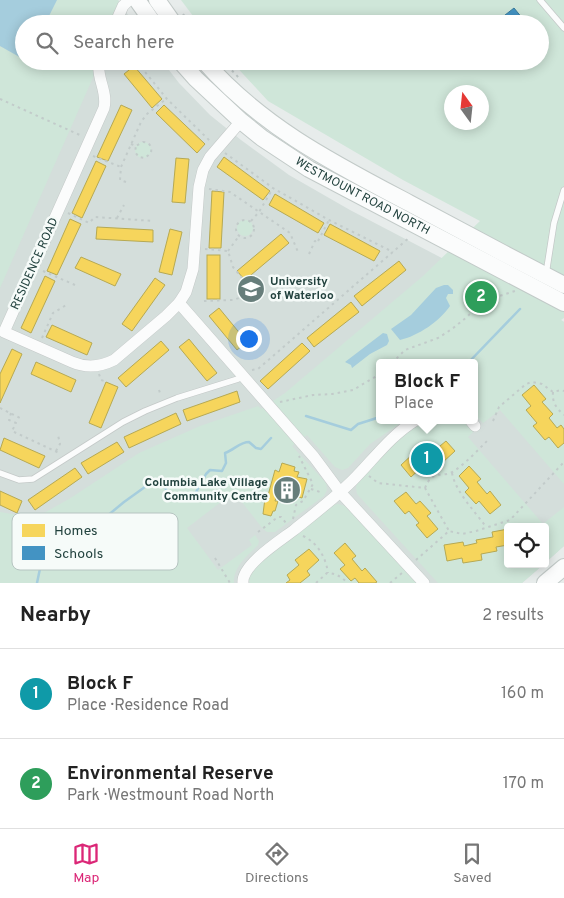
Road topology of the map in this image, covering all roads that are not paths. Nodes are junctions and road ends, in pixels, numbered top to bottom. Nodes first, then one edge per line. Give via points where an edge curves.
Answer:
1 (128, 0) edge
2 (137, 0) edge
3 (157, 0) edge
4 (540, 0) edge
5 (119, 15) edge
6 (148, 15) edge
7 (168, 15) edge
8 (564, 28) edge
9 (98, 70) edge
10 (188, 70) edge
11 (212, 70) edge
12 (241, 121) junction
13 (564, 190) edge
14 (542, 283) junction
15 (564, 285) edge
16 (179, 303) junction
17 (564, 303) edge
18 (241, 373) junction
19 (410, 424) edge
20 (0, 473) edge
21 (340, 492) junction
22 (564, 567) edge
23 (243, 583) edge
24 (424, 583) edge
25 (545, 583) edge

1 - 5 street
2 - 6 main road
3 - 7 main road
4 - 8 lane
9 - 16 street, RESIDENCE ROAD via 105,104 3,334 78,364 100,365 118,358
10 - 12 main road, WESTMOUNT ROAD NORTH
11 - 14 main road, WESTMOUNT ROAD NORTH via 251,108 294,139
12 - 14 main road, WESTMOUNT ROAD NORTH via 309,169
12 - 16 street, RESIDENCE ROAD via 203,170 192,278
13 - 14 lane
14 - 15 main road, WESTMOUNT ROAD NORTH
14 - 17 main road, WESTMOUNT ROAD NORTH
16 - 18 street
18 - 20 lane via 238,379 145,410 38,476 15,480
18 - 21 street
19 - 21 street via 396,434
21 - 23 street via 260,556 248,569
21 - 24 street
22 - 25 main road

